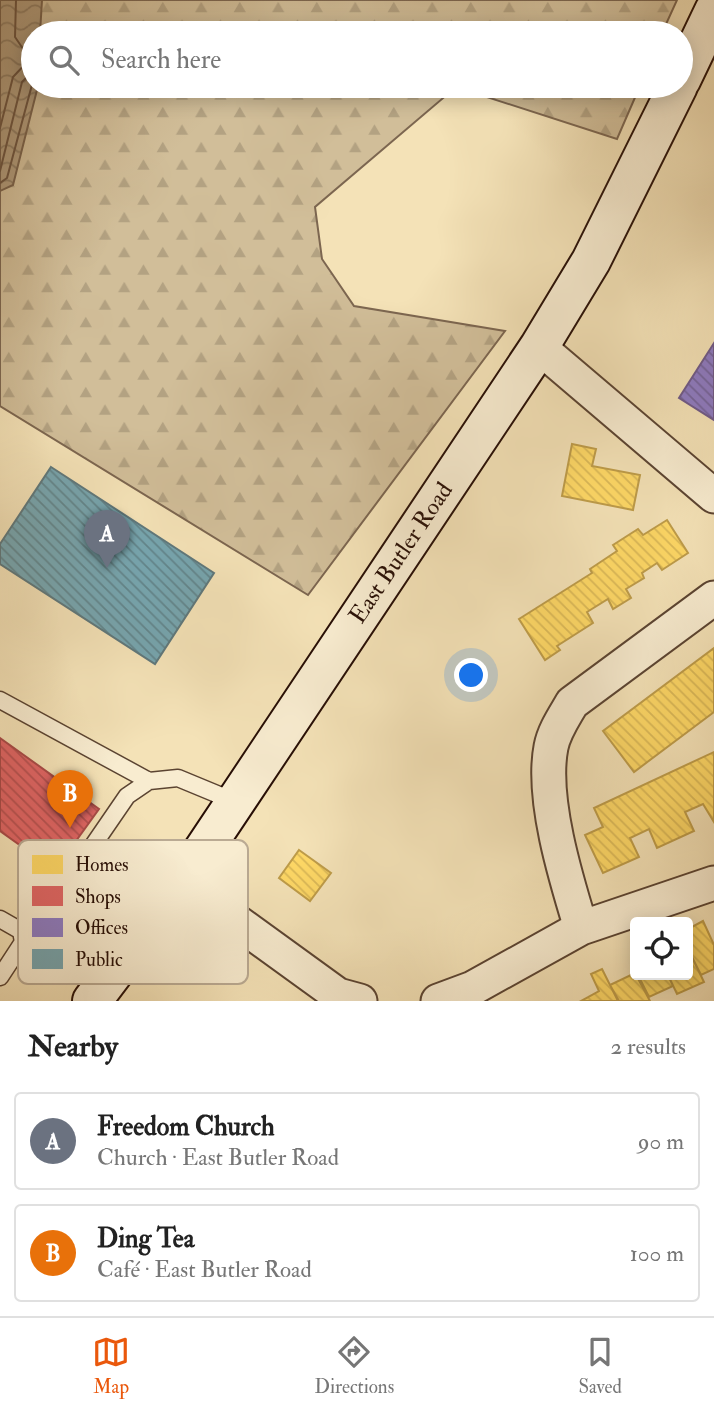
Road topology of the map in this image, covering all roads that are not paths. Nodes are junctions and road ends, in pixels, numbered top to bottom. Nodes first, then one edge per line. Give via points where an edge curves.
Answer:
1 (714, 11) edge
2 (693, 55) edge
3 (672, 98) edge
4 (540, 347) junction
5 (714, 496) edge
6 (714, 598) edge
7 (0, 700) edge
8 (149, 781) junction
9 (236, 802) junction
10 (97, 840) edge
11 (210, 840) edge
12 (714, 883) edge
13 (0, 919) edge
14 (581, 928) junction
15 (18, 929) edge
16 (248, 930) edge
17 (18, 950) edge
18 (0, 977) edge
19 (105, 984) edge
20 (92, 1001) edge
21 (360, 1001) edge
22 (438, 1001) edge

1 - 2 main road
3 - 4 main road, East Butler Road via 591,261
4 - 5 street
4 - 9 main road, East Butler Road
6 - 14 street via 572,704 558,727 551,748 557,845
7 - 8 lane
8 - 9 lane via 178,778
8 - 10 lane via 127,796
9 - 11 main road, East Butler Road
12 - 14 street
13 - 15 lane
14 - 22 street via 472,988
16 - 21 street via 338,995
17 - 18 lane
19 - 20 main road, East Butler Road

